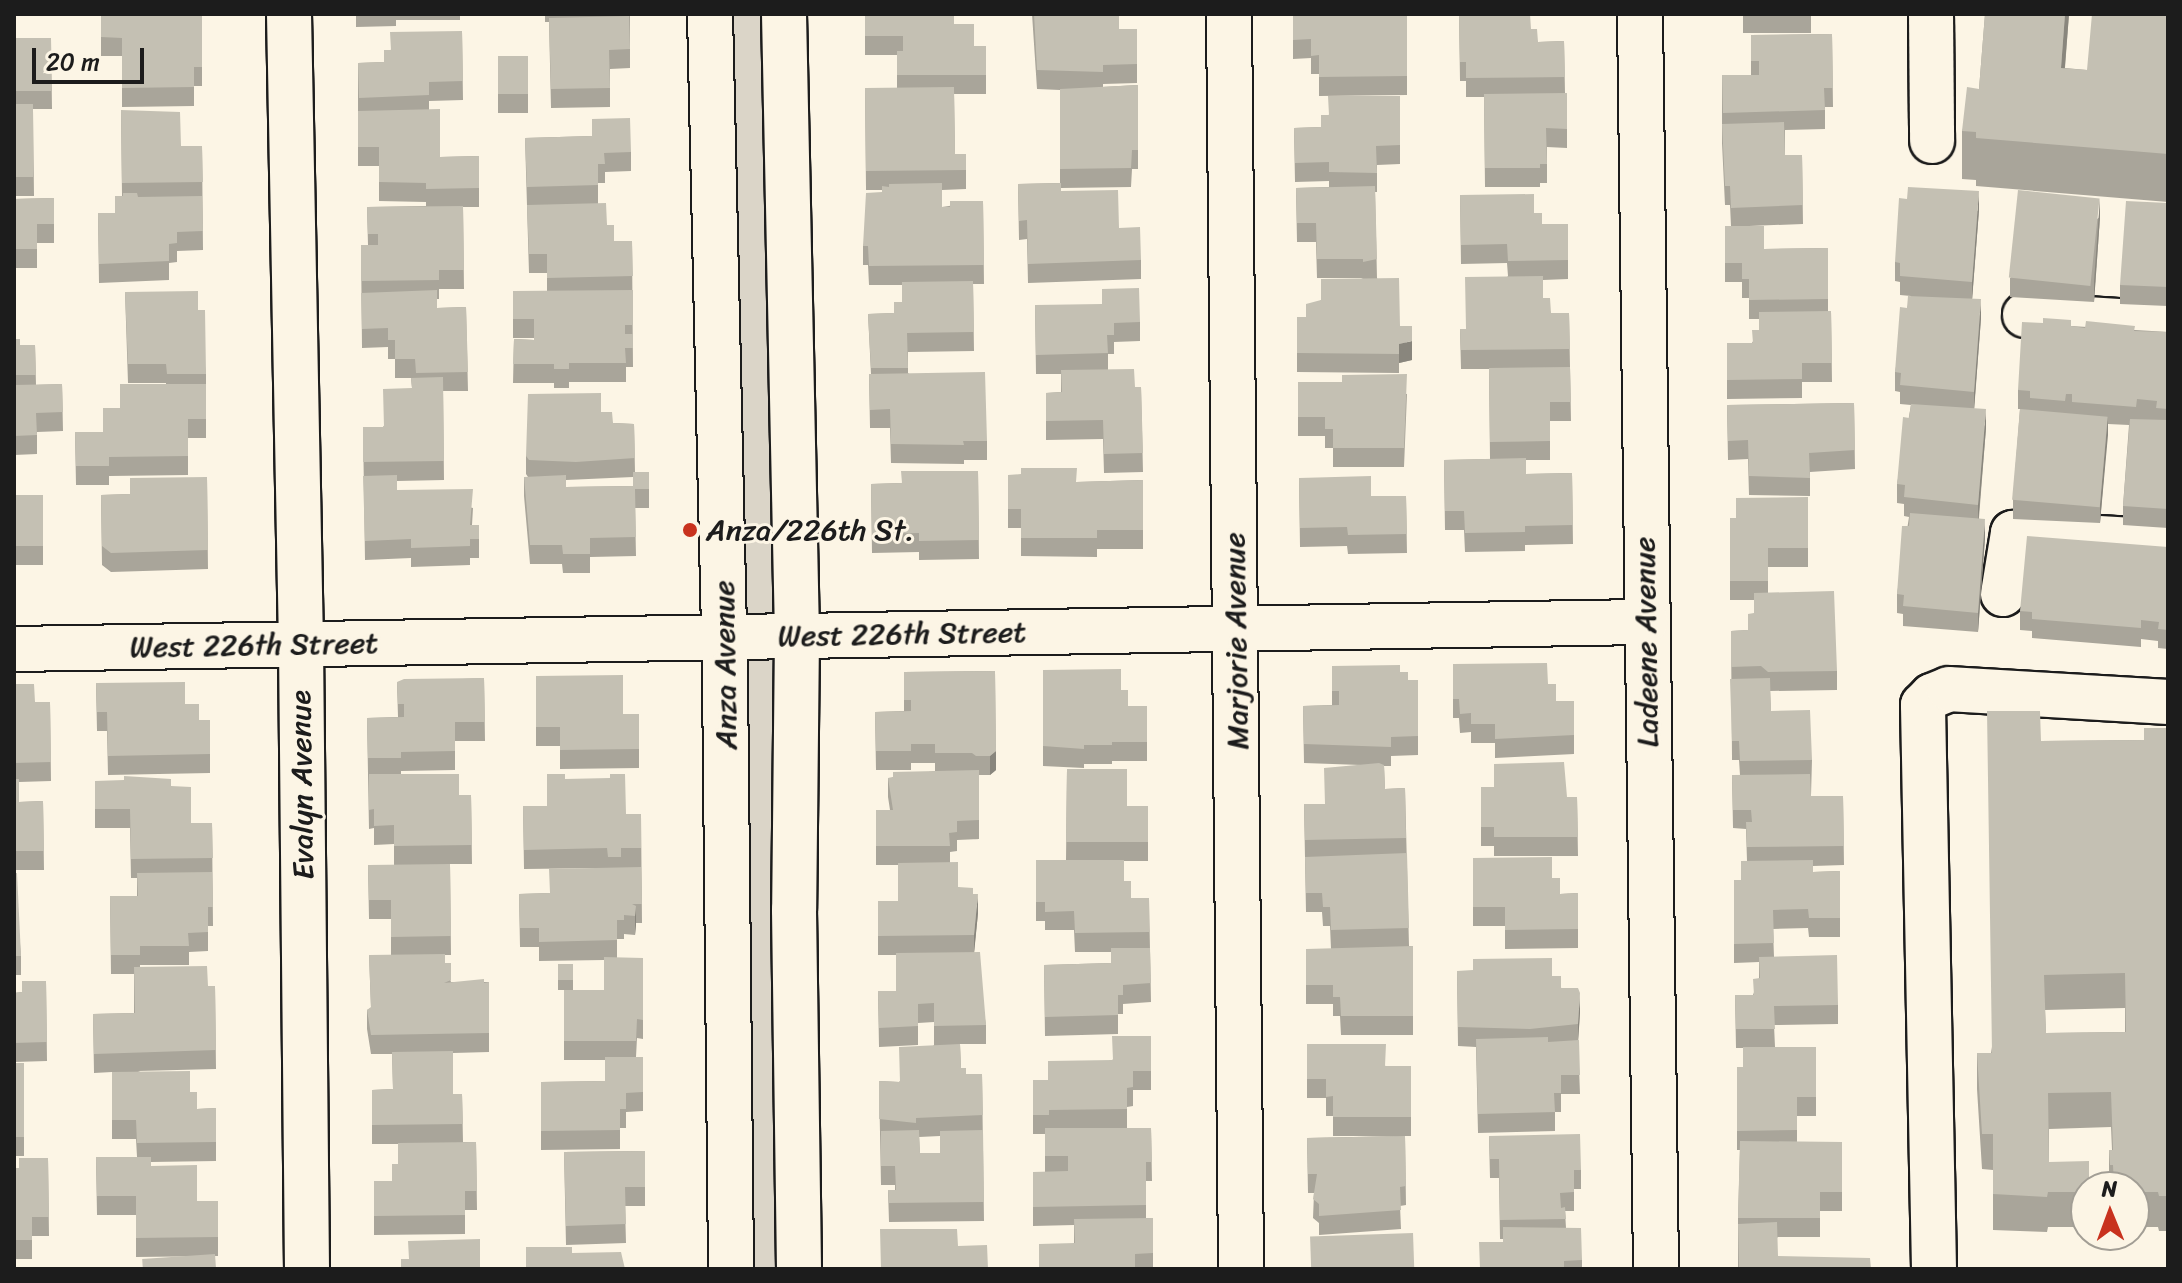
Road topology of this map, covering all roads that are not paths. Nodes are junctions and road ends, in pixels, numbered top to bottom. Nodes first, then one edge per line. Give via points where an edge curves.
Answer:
1 (289, 14) edge
2 (710, 14) edge
3 (784, 14) edge
4 (1229, 14) edge
5 (1640, 14) edge
6 (1931, 14) edge
7 (1932, 141) dead end
8 (2025, 315) dead end
9 (2168, 324) edge
10 (2168, 542) edge
11 (2003, 594) dead end
12 (1646, 622) junction
13 (1236, 628) junction
14 (797, 636) junction
15 (725, 637) junction
16 (301, 644) junction
17 (14, 649) edge
18 (2168, 702) edge
19 (307, 1269) edge
20 (731, 1269) edge
21 (799, 1269) edge
22 (1241, 1269) edge
23 (1656, 1269) edge
24 (1934, 1269) edge

1 - 16 street, Evalyn Avenue
2 - 15 street, Anza Avenue
3 - 14 street
4 - 13 street, Marjorie Avenue
5 - 12 street, Ladeene Avenue
6 - 7 street
8 - 9 street
10 - 11 street via 2013,533
12 - 13 street, West 226th Street
12 - 23 street, Ladeene Avenue
13 - 14 street, West 226th Street
13 - 22 street, Marjorie Avenue
14 - 15 street, West 226th Street
14 - 21 street
15 - 16 street, West 226th Street
15 - 20 street, Anza Avenue
16 - 17 street, West 226th Street
16 - 19 street, Evalyn Avenue
18 - 24 street via 1949,689 1923,705

